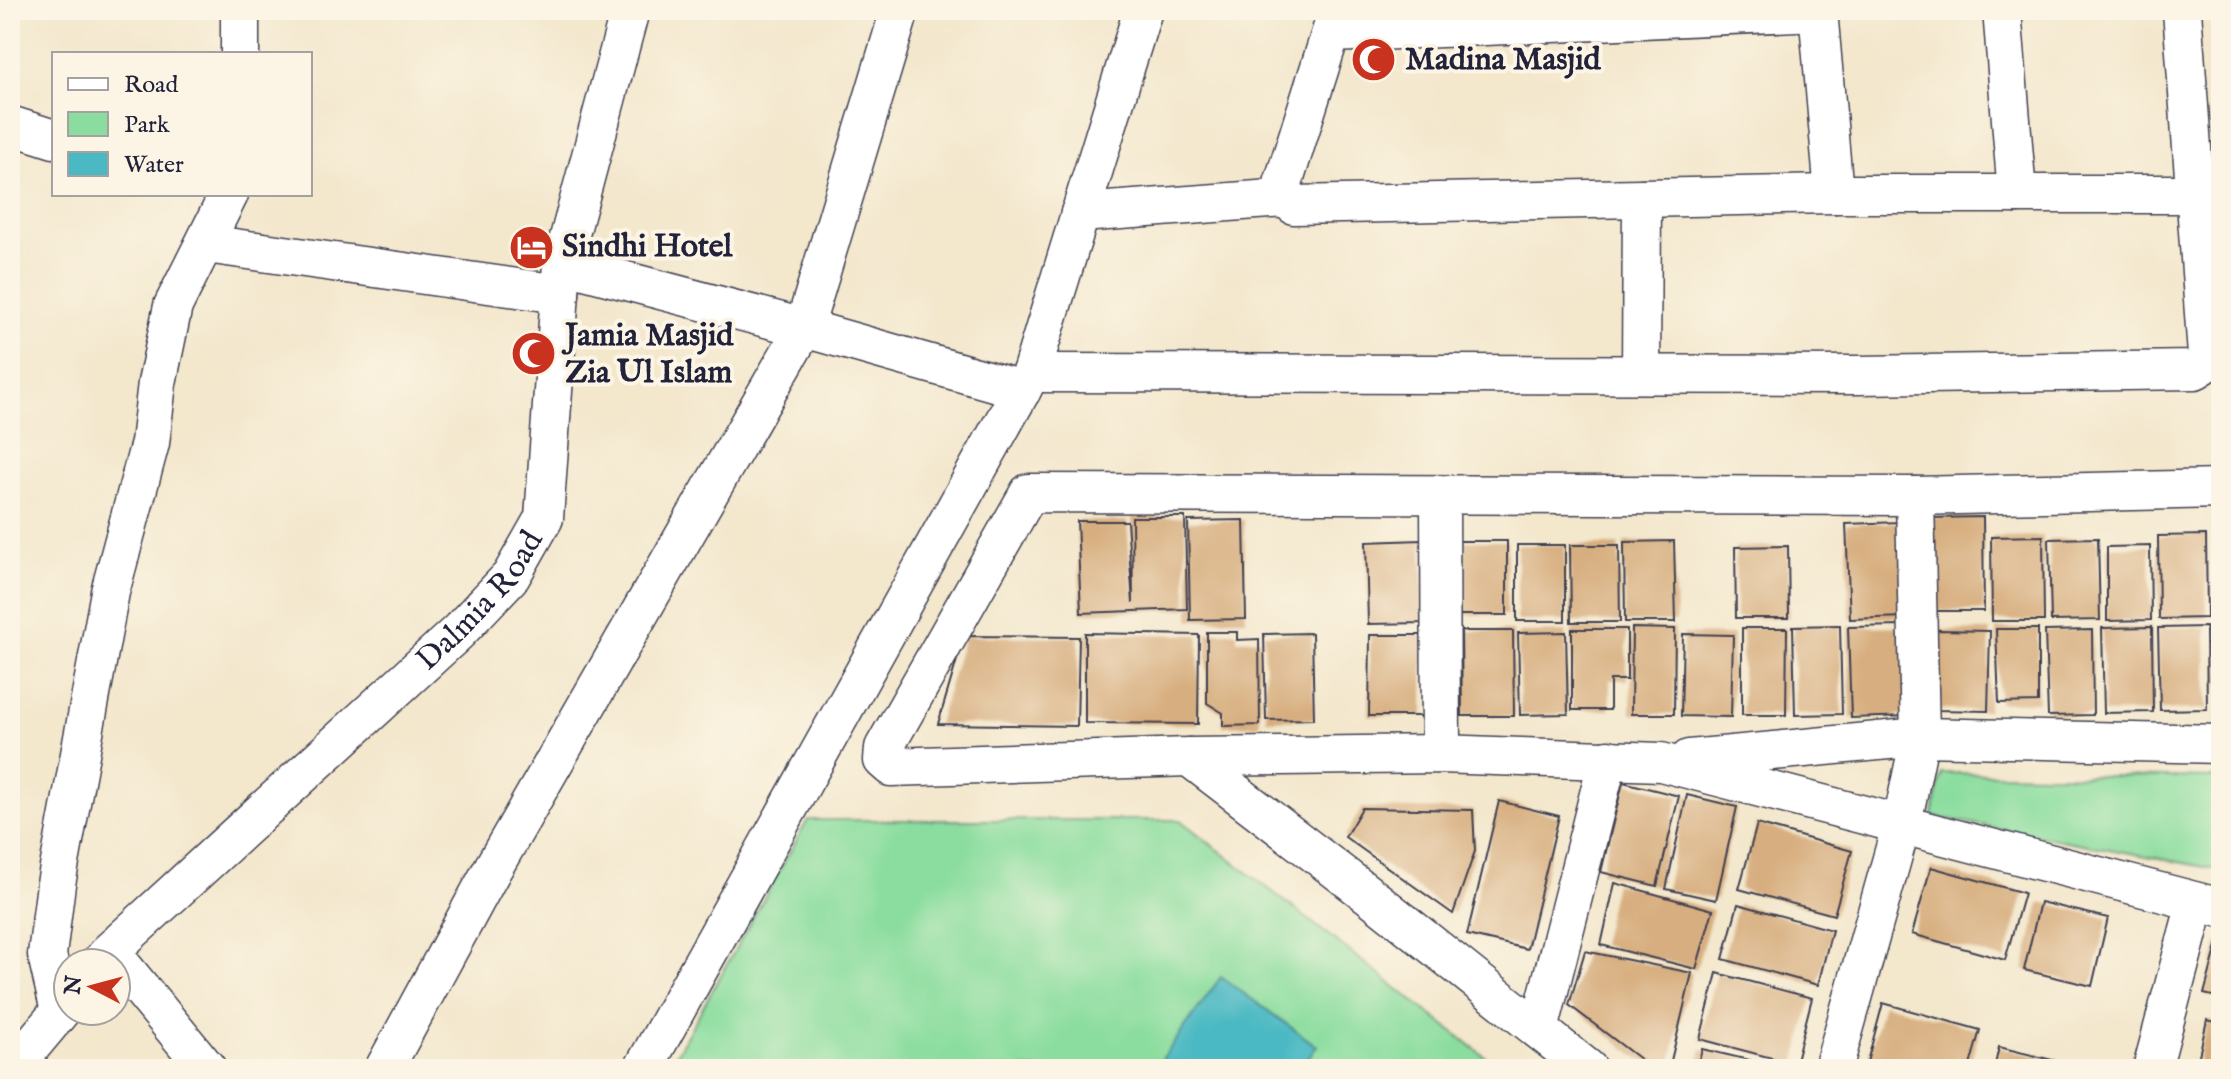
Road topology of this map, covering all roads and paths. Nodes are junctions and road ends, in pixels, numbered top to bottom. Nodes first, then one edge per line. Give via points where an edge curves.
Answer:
1 (240, 10) edge
2 (630, 10) edge
3 (900, 10) edge
4 (1143, 10) edge
5 (2002, 10) edge
6 (2182, 10) edge
7 (1818, 11) edge
8 (1335, 21) edge
9 (240, 52) edge
10 (10, 125) edge
11 (52, 138) edge
12 (1834, 194) junction
13 (2017, 194) junction
14 (2197, 194) junction
15 (218, 197) edge
16 (1285, 198) junction
17 (1642, 198) junction
18 (1080, 213) junction
19 (206, 244) junction
20 (561, 279) junction
21 (804, 328) junction
22 (1641, 374) junction
23 (1026, 382) junction
24 (2221, 489) edge
25 (1440, 495) junction
26 (1915, 496) junction
27 (1920, 737) junction
28 (2221, 744) edge
29 (1441, 754) junction
30 (1189, 757) junction
31 (1608, 759) junction
32 (1661, 762) junction
33 (1902, 823) junction
34 (2208, 906) edge
35 (116, 947) edge
36 (52, 970) edge
37 (132, 987) edge
38 (52, 1021) edge
39 (1539, 1030) junction
40 (12, 1069) edge
41 (207, 1069) edge
42 (384, 1069) edge
43 (643, 1069) edge
44 (1588, 1069) edge
45 (1833, 1069) edge
46 (2152, 1069) edge

1 - 9 street
2 - 20 street, Dalmia Road
3 - 21 street
4 - 18 street
5 - 13 street
6 - 14 street
7 - 8 street
7 - 12 street
8 - 16 street via 1283,184
10 - 11 street
12 - 13 street
12 - 17 street
13 - 14 street
14 - 22 street via 2207,355 2195,370
15 - 19 street
16 - 17 street via 1294,205
16 - 18 street
17 - 22 street
18 - 23 street
19 - 20 street
19 - 36 street via 173,306 150,443 110,592 56,884 47,955
20 - 21 street
20 - 35 street, Dalmia Road via 544,518 511,576 458,632
21 - 23 street
21 - 42 street via 493,868
22 - 23 street
23 - 43 street
24 - 26 street
25 - 26 street
25 - 29 street
25 - 30 street via 1029,493 884,748 883,760 891,767
26 - 27 street
27 - 28 street
27 - 32 street
27 - 33 street
29 - 30 street
29 - 31 street
30 - 39 street
31 - 32 street
31 - 39 street
32 - 33 street
33 - 34 street
33 - 45 street
34 - 46 street
37 - 41 street
38 - 40 street
39 - 44 street

